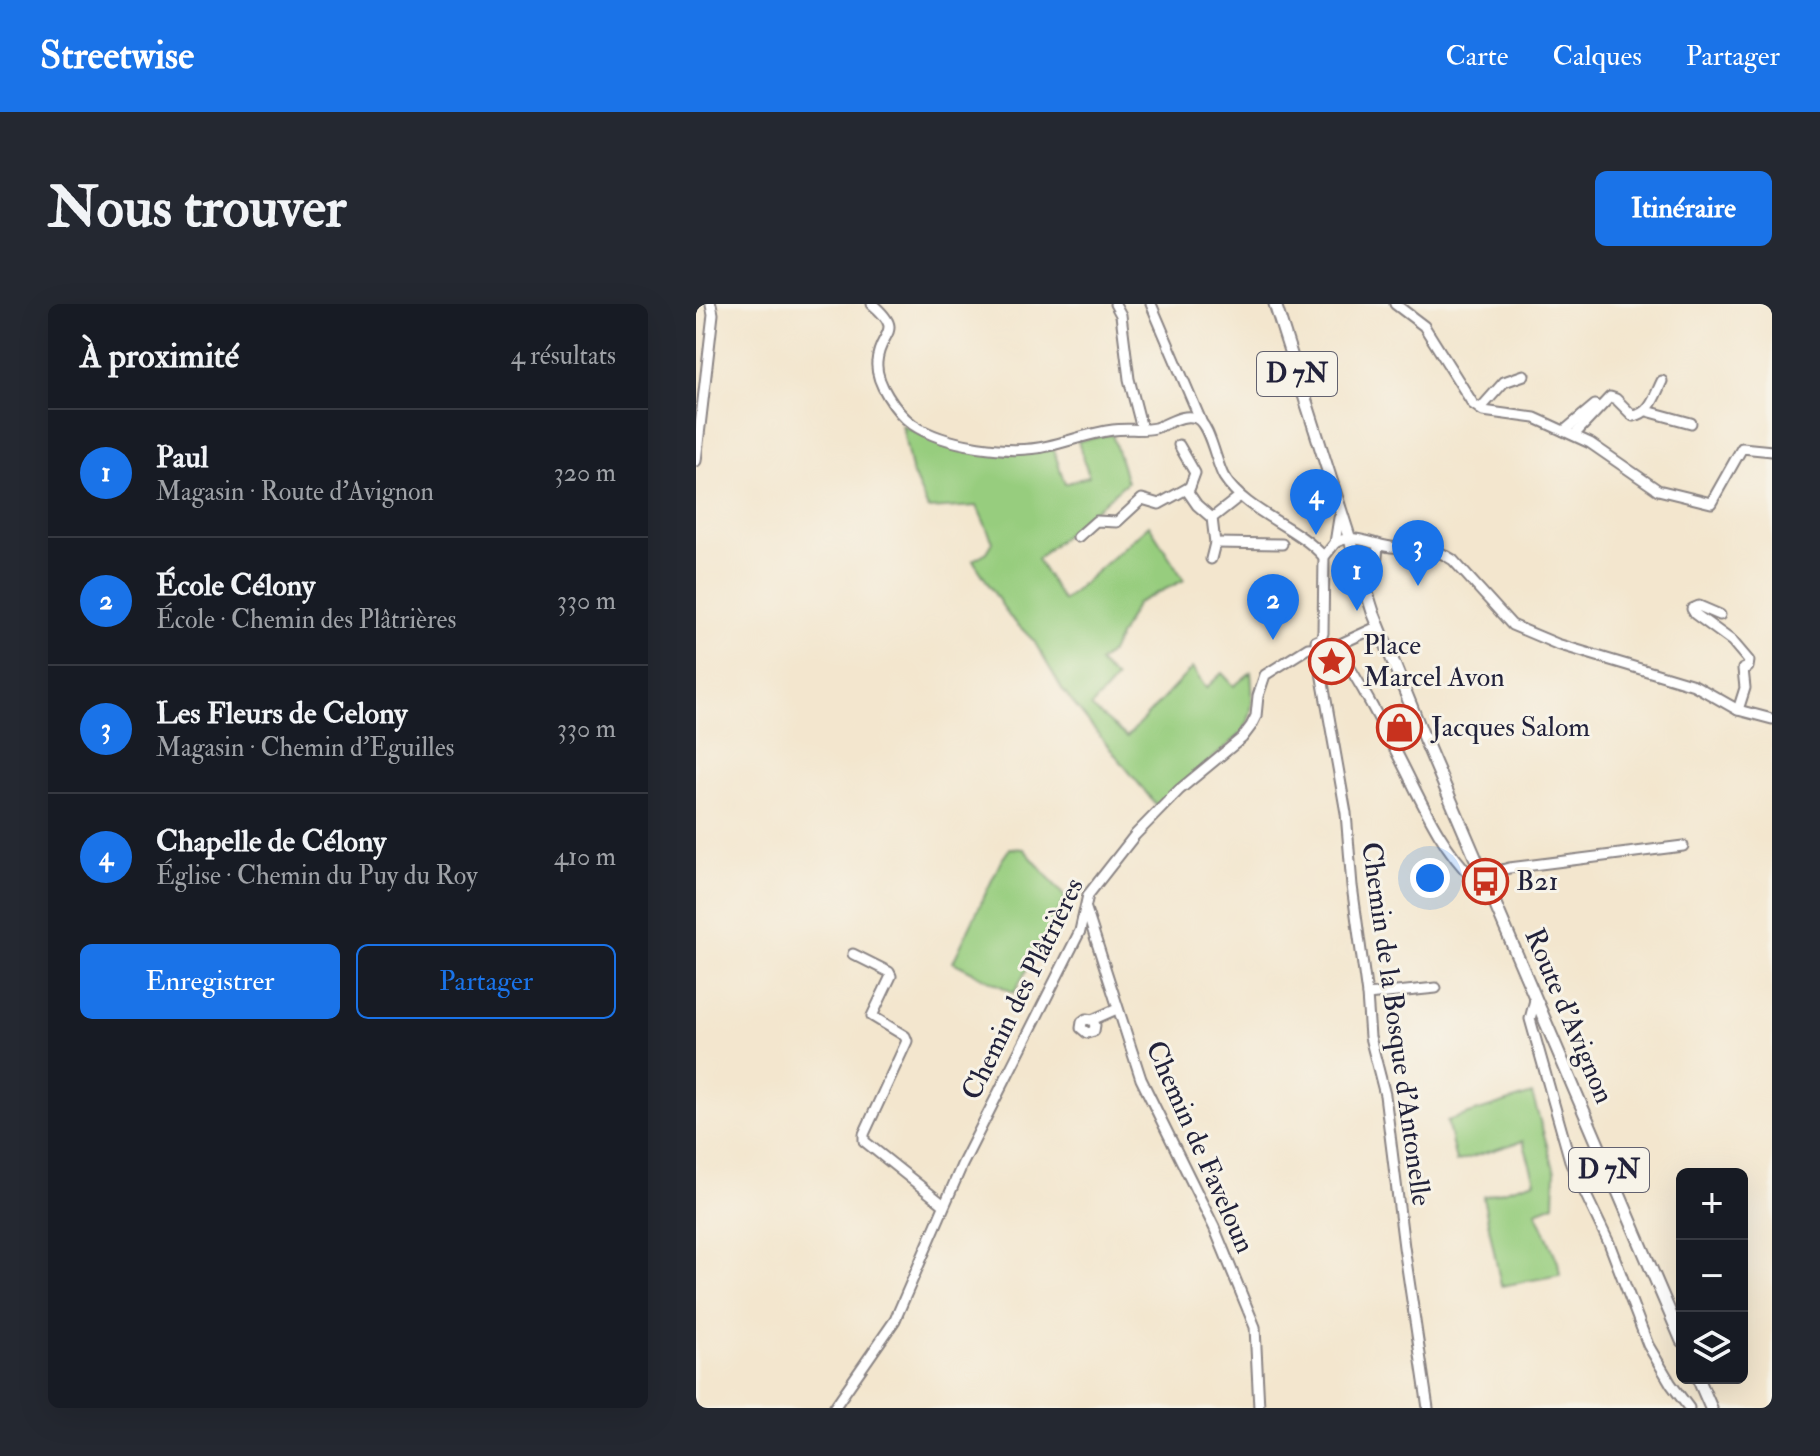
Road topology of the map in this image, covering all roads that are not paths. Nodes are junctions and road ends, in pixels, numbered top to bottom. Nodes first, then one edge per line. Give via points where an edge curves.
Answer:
1 (711, 304) edge
2 (872, 304) edge
3 (1115, 304) edge
4 (1151, 304) edge
5 (1275, 304) edge
6 (1395, 304) edge
7 (1524, 375) dead end
8 (1662, 381) dead end
9 (1596, 404) dead end
10 (1480, 409) junction
11 (1647, 411) junction
12 (1201, 421) junction
13 (1691, 423) dead end
14 (1142, 429) junction
15 (1564, 431) junction
16 (1574, 435) junction
17 (1179, 445) dead end
18 (1319, 445) junction
19 (1772, 451) edge
20 (696, 461) edge
21 (1190, 487) junction
22 (1240, 496) junction
23 (1212, 518) junction
24 (1078, 537) dead end
25 (1344, 540) junction
26 (1215, 543) junction
27 (1282, 544) dead end
28 (1378, 544) junction
29 (1324, 557) junction
30 (1211, 559) dead end
31 (1364, 583) junction
32 (1720, 615) dead end
33 (1377, 627) junction
34 (1320, 644) junction
35 (1336, 646) junction
36 (1738, 710) junction
37 (1772, 719) edge
38 (1683, 846) dead end
39 (1482, 874) junction
40 (1085, 907) junction
41 (853, 954) dead end
42 (1436, 988) dead end
43 (1367, 995) junction
44 (1535, 1000) junction
45 (1117, 1009) junction
46 (1092, 1020) dead end
47 (944, 1205) junction
48 (1676, 1327) edge
49 (1701, 1384) edge
50 (834, 1408) edge
51 (1259, 1408) edge
52 (1428, 1408) edge
53 (1689, 1408) edge
54 (1711, 1408) edge

1 - 20 street
2 - 14 street via 889,325 878,373 902,415 927,432 973,446 1022,449
3 - 14 street
4 - 12 street
5 - 18 main road, Route d'Avignon / D 7N
6 - 10 street via 1424,326
7 - 10 street via 1504,382
8 - 11 street
9 - 15 street
10 - 15 street via 1535,418
11 - 13 street
11 - 16 street via 1633,416 1610,397
12 - 14 street via 1186,416
12 - 22 street via 1219,468
15 - 16 street
16 - 19 street via 1658,490 1711,503 1742,448
17 - 21 street via 1195,473
18 - 25 main road, Route d'Avignon / D 7N
18 - 25 main road, Route d'Avignon / D 7N
21 - 23 street via 1197,505
21 - 24 street via 1159,504 1142,499 1117,522 1096,521
22 - 23 street
22 - 29 street
23 - 26 street
25 - 28 street
25 - 29 street
25 - 31 main road, Route d'Avignon / D 7N
25 - 33 main road, Route d'Avignon / D 7N
26 - 27 street
26 - 30 street
28 - 31 street via 1377,564
28 - 36 street via 1442,553 1512,625 1694,685
29 - 34 street
31 - 33 main road, Route d'Avignon / D 7N
32 - 36 street via 1699,606 1692,609 1749,661 1743,669 1745,688
33 - 35 street
33 - 39 main road, Route d'Avignon / D 7N
34 - 35 street
34 - 40 street, Chemin des Plâtrières via 1265,675 1256,716 1242,738 1135,835 1088,895
34 - 43 street, Chemin de la Bosque d'Antonelle
35 - 39 street via 1364,688 1451,854 1473,878
36 - 37 street
38 - 39 street
39 - 44 main road, Route d'Avignon / D 7N
40 - 45 street, Chemin de Faveloun
40 - 47 street, Chemin des Plâtrières via 1080,931
41 - 47 street via 889,972 872,1016 907,1041 864,1141
42 - 43 street
43 - 52 street, Chemin de la Bosque d'Antonelle
44 - 48 main road, Route d'Avignon / D 7N
44 - 53 street via 1530,1019 1571,1164 1609,1243 1648,1345
45 - 46 street
45 - 51 street, Chemin de Faveloun via 1141,1079 1214,1227 1255,1327
47 - 50 street, Chemin des Plâtrières via 895,1320
49 - 54 main road

